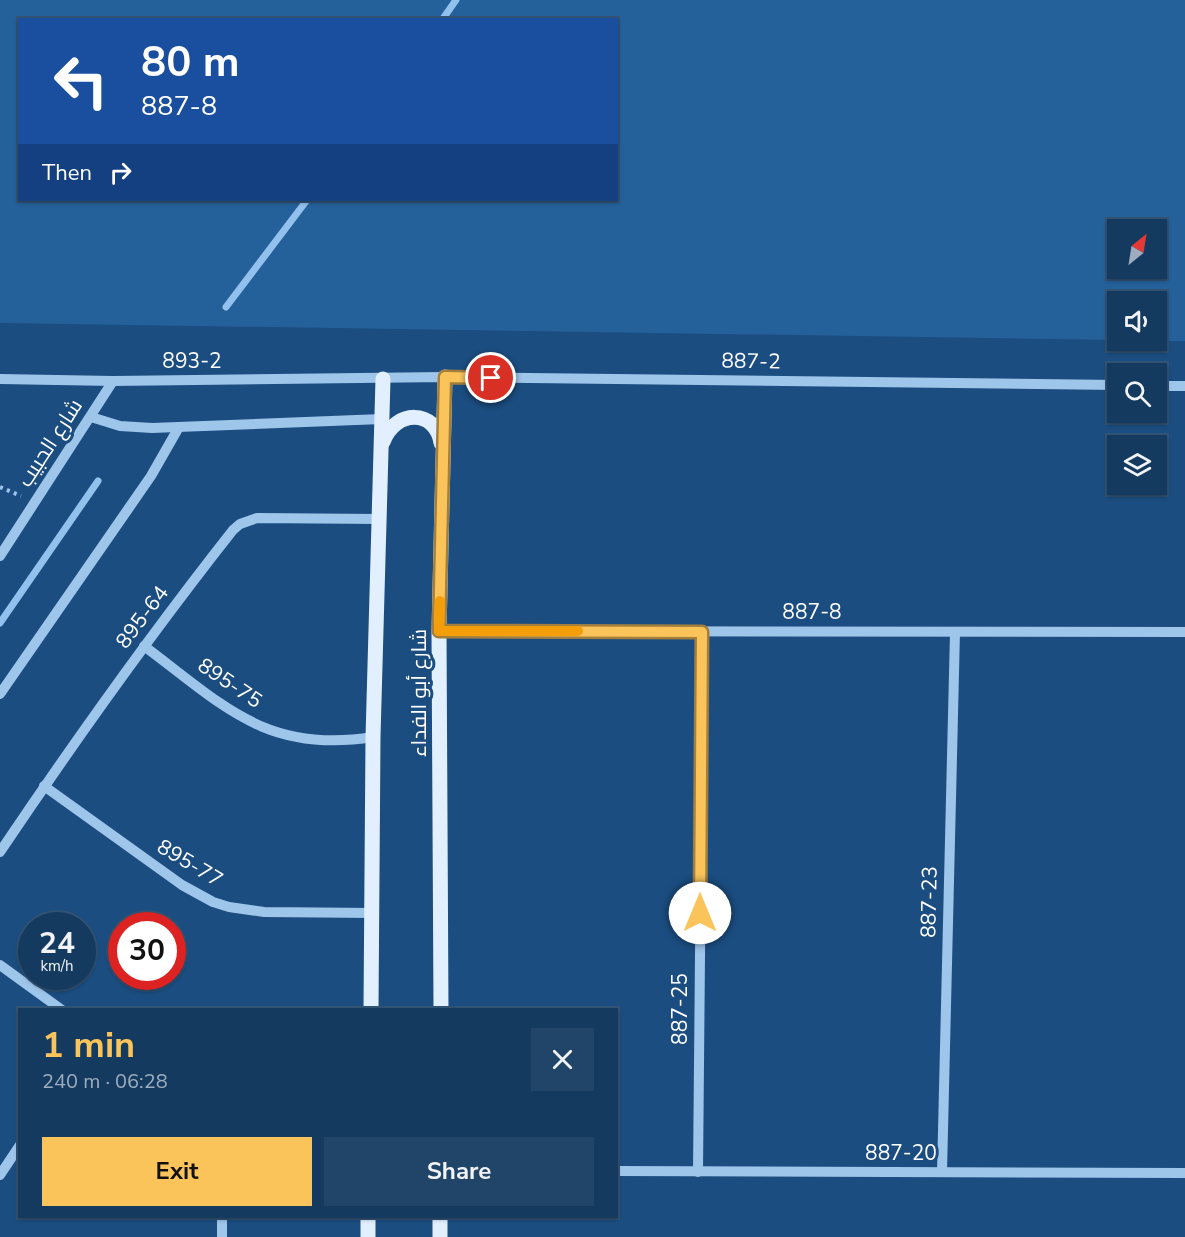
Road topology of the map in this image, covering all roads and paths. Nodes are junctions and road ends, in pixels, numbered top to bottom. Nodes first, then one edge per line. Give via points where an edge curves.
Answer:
1 (445, 377) junction
2 (0, 379) edge
3 (383, 379) junction
4 (113, 381) junction
5 (1107, 386) edge
6 (1167, 386) edge
7 (1185, 386) edge
8 (91, 417) junction
9 (382, 419) junction
10 (179, 427) junction
11 (381, 448) junction
12 (443, 452) junction
13 (378, 519) junction
14 (0, 556) edge
15 (439, 631) junction
16 (702, 632) junction
17 (955, 632) junction
18 (1185, 632) edge
19 (144, 646) junction
20 (0, 693) edge
21 (373, 737) junction
22 (44, 786) junction
23 (0, 852) edge
24 (373, 913) junction
25 (0, 965) edge
26 (59, 1008) edge
27 (371, 1008) edge
28 (441, 1008) edge
29 (18, 1148) edge
30 (618, 1171) edge
31 (698, 1172) junction
32 (942, 1172) junction
33 (1185, 1173) edge
34 (0, 1176) edge
35 (222, 1218) edge
36 (368, 1218) edge
37 (440, 1218) edge
38 (222, 1237) edge
39 (368, 1237) edge
40 (440, 1237) edge

1 - 3 street, 887-2
1 - 5 street, 887-2
1 - 12 main road, شارع أبو الفداء
2 - 4 street, 893-2
3 - 4 street, 893-2
3 - 9 main road, شارع أبو الفداء
4 - 8 street, شارع الحبيب
6 - 7 street
8 - 10 street via 120,426
8 - 14 street, شارع الحبيب
9 - 10 street
9 - 11 main road, شارع أبو الفداء
10 - 20 street via 150,476
11 - 12 main road via 389,428 399,420 420,418 436,428
11 - 13 main road, شارع أبو الفداء
12 - 15 main road, شارع أبو الفداء
13 - 19 street, 895-64 via 258,518 240,524
13 - 21 main road, شارع أبو الفداء
15 - 16 street, 887-8
15 - 28 main road, شارع أبو الفداء
16 - 17 street, 887-8
16 - 31 street, 887-25
17 - 18 street, 887-8
17 - 32 street, 887-23
19 - 21 street, 895-75 via 243,719 268,730 320,742
19 - 22 street, 895-64
21 - 24 main road, شارع أبو الفداء
22 - 23 street, 895-64
22 - 24 street, 895-77 via 182,885 213,902 246,911
24 - 27 main road, شارع أبو الفداء
25 - 26 street
29 - 34 street
30 - 31 street, 887-20
31 - 32 street, 887-20
32 - 33 street, 887-20
35 - 38 street
36 - 39 main road
37 - 40 main road

